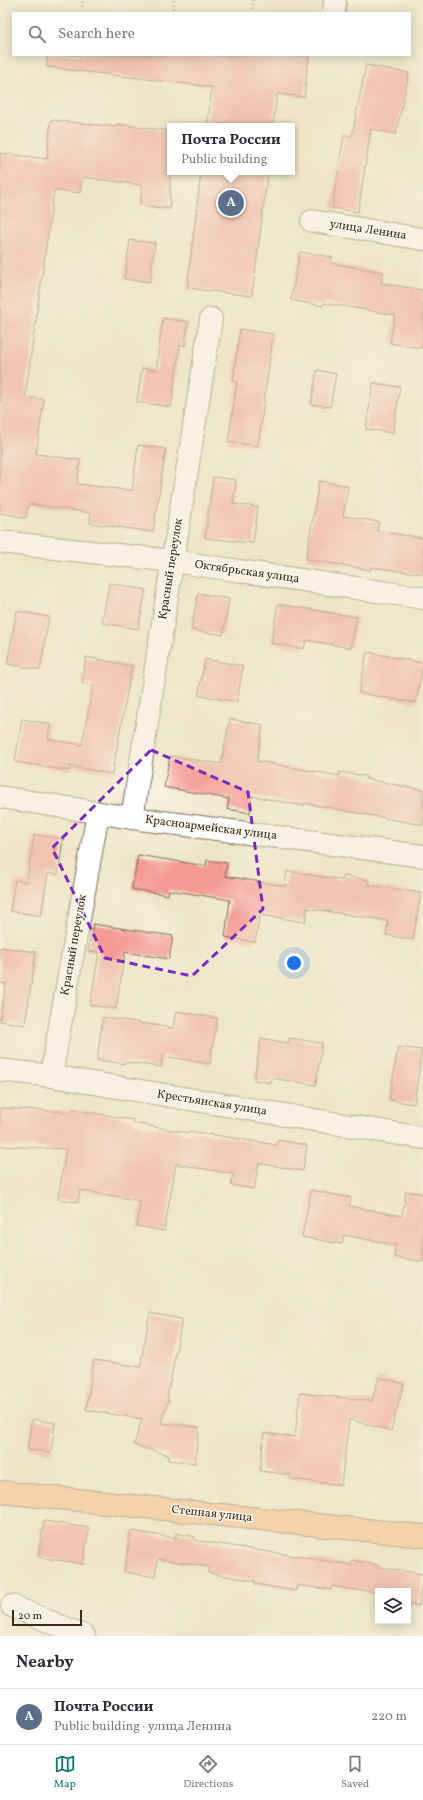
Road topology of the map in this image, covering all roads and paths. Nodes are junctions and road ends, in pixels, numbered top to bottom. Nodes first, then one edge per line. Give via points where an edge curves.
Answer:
1 (83, 0) edge
2 (174, 0) edge
3 (253, 0) edge
4 (335, 0) edge
5 (82, 7) dead end
6 (172, 12) edge
7 (252, 12) edge
8 (334, 12) edge
9 (312, 221) dead end
10 (423, 239) edge
11 (211, 319) dead end
12 (0, 542) edge
13 (173, 561) junction
14 (423, 598) edge
15 (0, 797) edge
16 (98, 813) junction
17 (132, 818) junction
18 (423, 856) edge
19 (0, 1070) edge
20 (50, 1076) junction
21 (423, 1138) edge
22 (0, 1492) edge
23 (423, 1536) edge
24 (12, 1606) dead end
25 (84, 1636) edge

1 - 5 path
2 - 6 path
3 - 7 path
4 - 8 street
9 - 10 street, улица Ленина
11 - 13 street, Красный переулок
12 - 13 street, Октябрьская улица
13 - 14 street, Октябрьская улица
13 - 17 street, Красный переулок
15 - 16 street, Красноармейская улица
16 - 17 street, Красноармейская улица
16 - 20 street, Красный переулок
17 - 18 street, Красноармейская улица
19 - 20 street, Крестьянская улица
20 - 21 street, Крестьянская улица
22 - 23 main road, Степная улица
24 - 25 street

